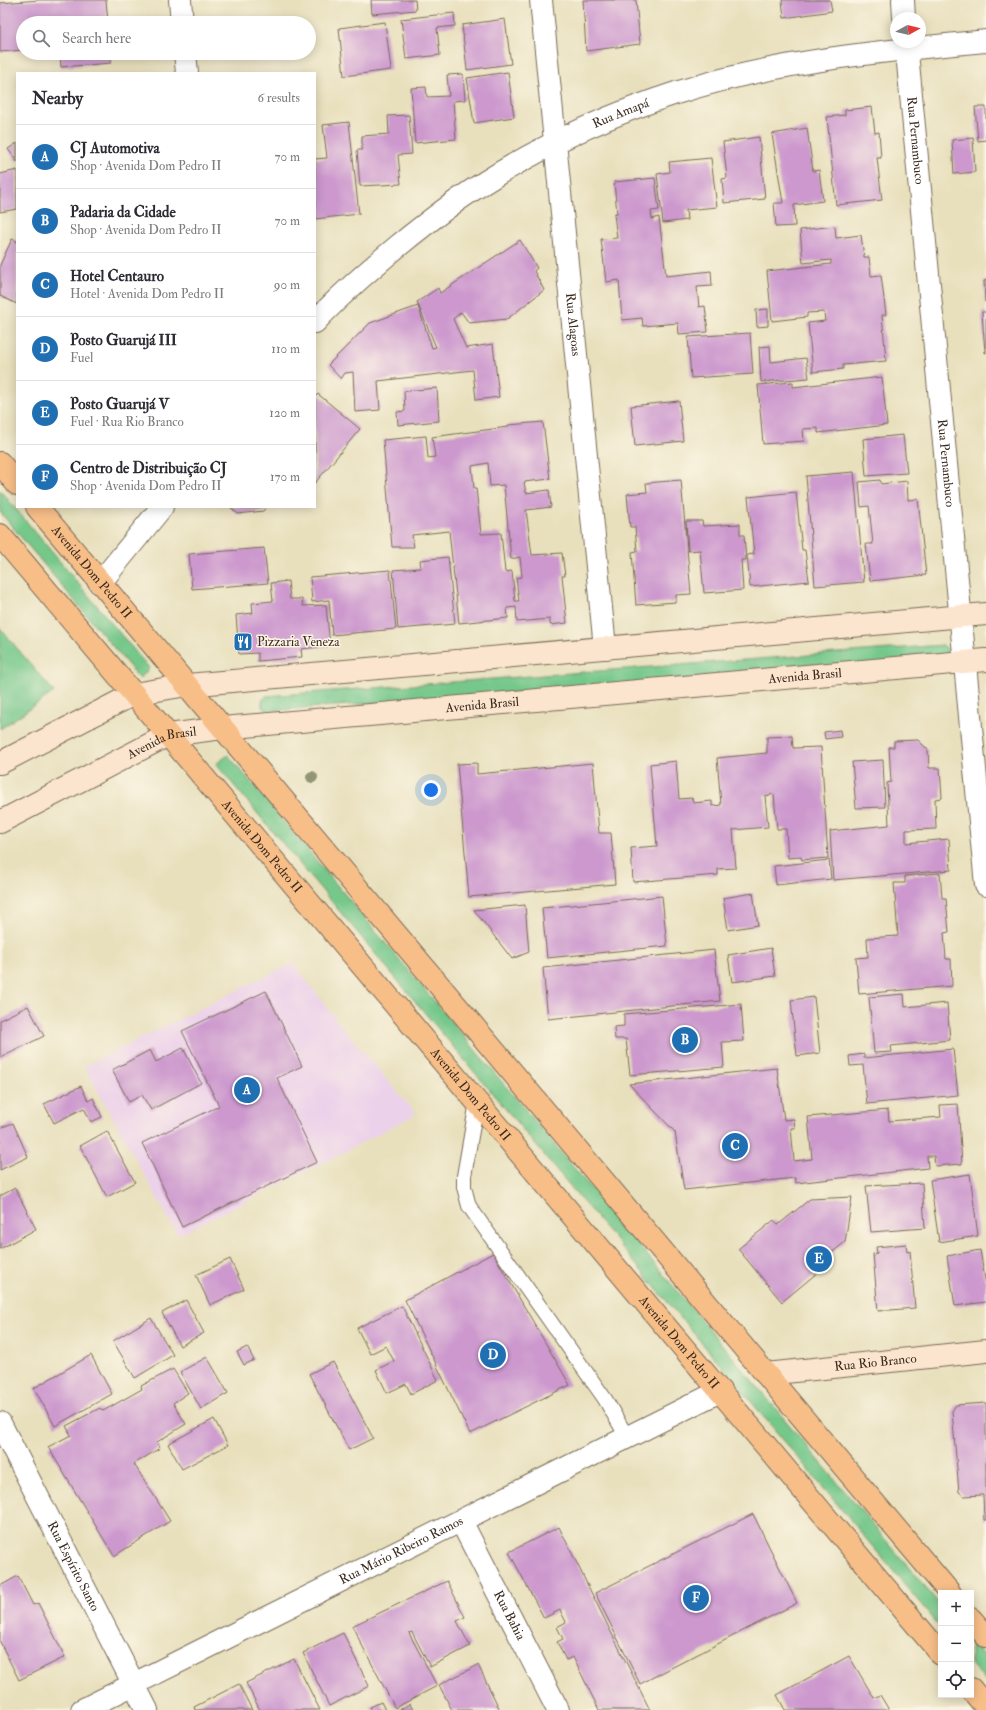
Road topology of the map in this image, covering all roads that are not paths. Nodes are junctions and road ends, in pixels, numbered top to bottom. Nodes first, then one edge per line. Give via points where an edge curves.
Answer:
1 (180, 0) edge
2 (541, 0) edge
3 (902, 0) edge
4 (903, 12) edge
5 (181, 16) edge
6 (986, 41) edge
7 (926, 44) edge
8 (891, 48) edge
9 (907, 48) edge
10 (186, 60) edge
11 (187, 72) edge
12 (555, 142) junction
13 (316, 321) edge
14 (0, 463) edge
15 (16, 483) edge
16 (38, 508) edge
17 (161, 508) edge
18 (0, 535) edge
19 (100, 582) junction
20 (986, 614) edge
21 (961, 617) junction
22 (605, 648) junction
23 (976, 661) edge
24 (187, 685) junction
25 (134, 694) junction
26 (223, 728) junction
27 (168, 735) junction
28 (0, 763) edge
29 (0, 822) edge
30 (986, 885) edge
31 (477, 1102) junction
32 (986, 1351) edge
33 (766, 1374) junction
34 (720, 1391) junction
35 (0, 1423) edge
36 (627, 1437) junction
37 (461, 1521) junction
38 (947, 1590) edge
39 (974, 1622) edge
40 (986, 1636) edge
41 (938, 1650) edge
42 (134, 1684) junction
43 (974, 1693) edge
44 (986, 1707) edge
45 (82, 1710) edge
46 (147, 1710) edge
47 (558, 1710) edge

1 - 5 street
2 - 12 street, Rua Alagoas
3 - 4 street
6 - 7 street, Rua Amapá
8 - 12 street, Rua Amapá via 744,76 677,93 628,110
9 - 21 street, Rua Pernambuco
10 - 11 street
12 - 13 street, Rua Amapá via 482,184 427,223 378,262
12 - 22 street, Rua Alagoas
14 - 15 main road
16 - 19 main road, Avenida Dom Pedro II
17 - 19 street
18 - 25 main road, Avenida Dom Pedro II
19 - 24 main road, Avenida Dom Pedro II
20 - 21 main road
21 - 22 main road
21 - 23 street, Rua Pernambuco
22 - 24 main road
23 - 26 main road, Avenida Brasil
23 - 30 street, Rua Pernambuco
24 - 25 main road
24 - 26 main road, Avenida Dom Pedro II
25 - 27 main road, Avenida Dom Pedro II
25 - 28 main road
26 - 27 main road, Avenida Brasil
26 - 33 main road, Avenida Dom Pedro II
27 - 29 main road, Avenida Brasil
27 - 31 main road, Avenida Dom Pedro II
31 - 34 main road, Avenida Dom Pedro II
31 - 36 lane via 464,1176 469,1206 605,1399
32 - 33 main road, Rua Rio Branco
33 - 38 main road, Avenida Dom Pedro II
34 - 36 street, Rua Mário Ribeiro Ramos
34 - 41 main road, Avenida Dom Pedro II
35 - 42 street, Rua Espírito Santo
36 - 37 street, Rua Mário Ribeiro Ramos
37 - 42 street, Rua Mário Ribeiro Ramos
37 - 47 street, Rua Bahia
39 - 40 main road
42 - 45 street, Rua Mário Ribeiro Ramos
42 - 46 street, Rua Espírito Santo
43 - 44 main road

